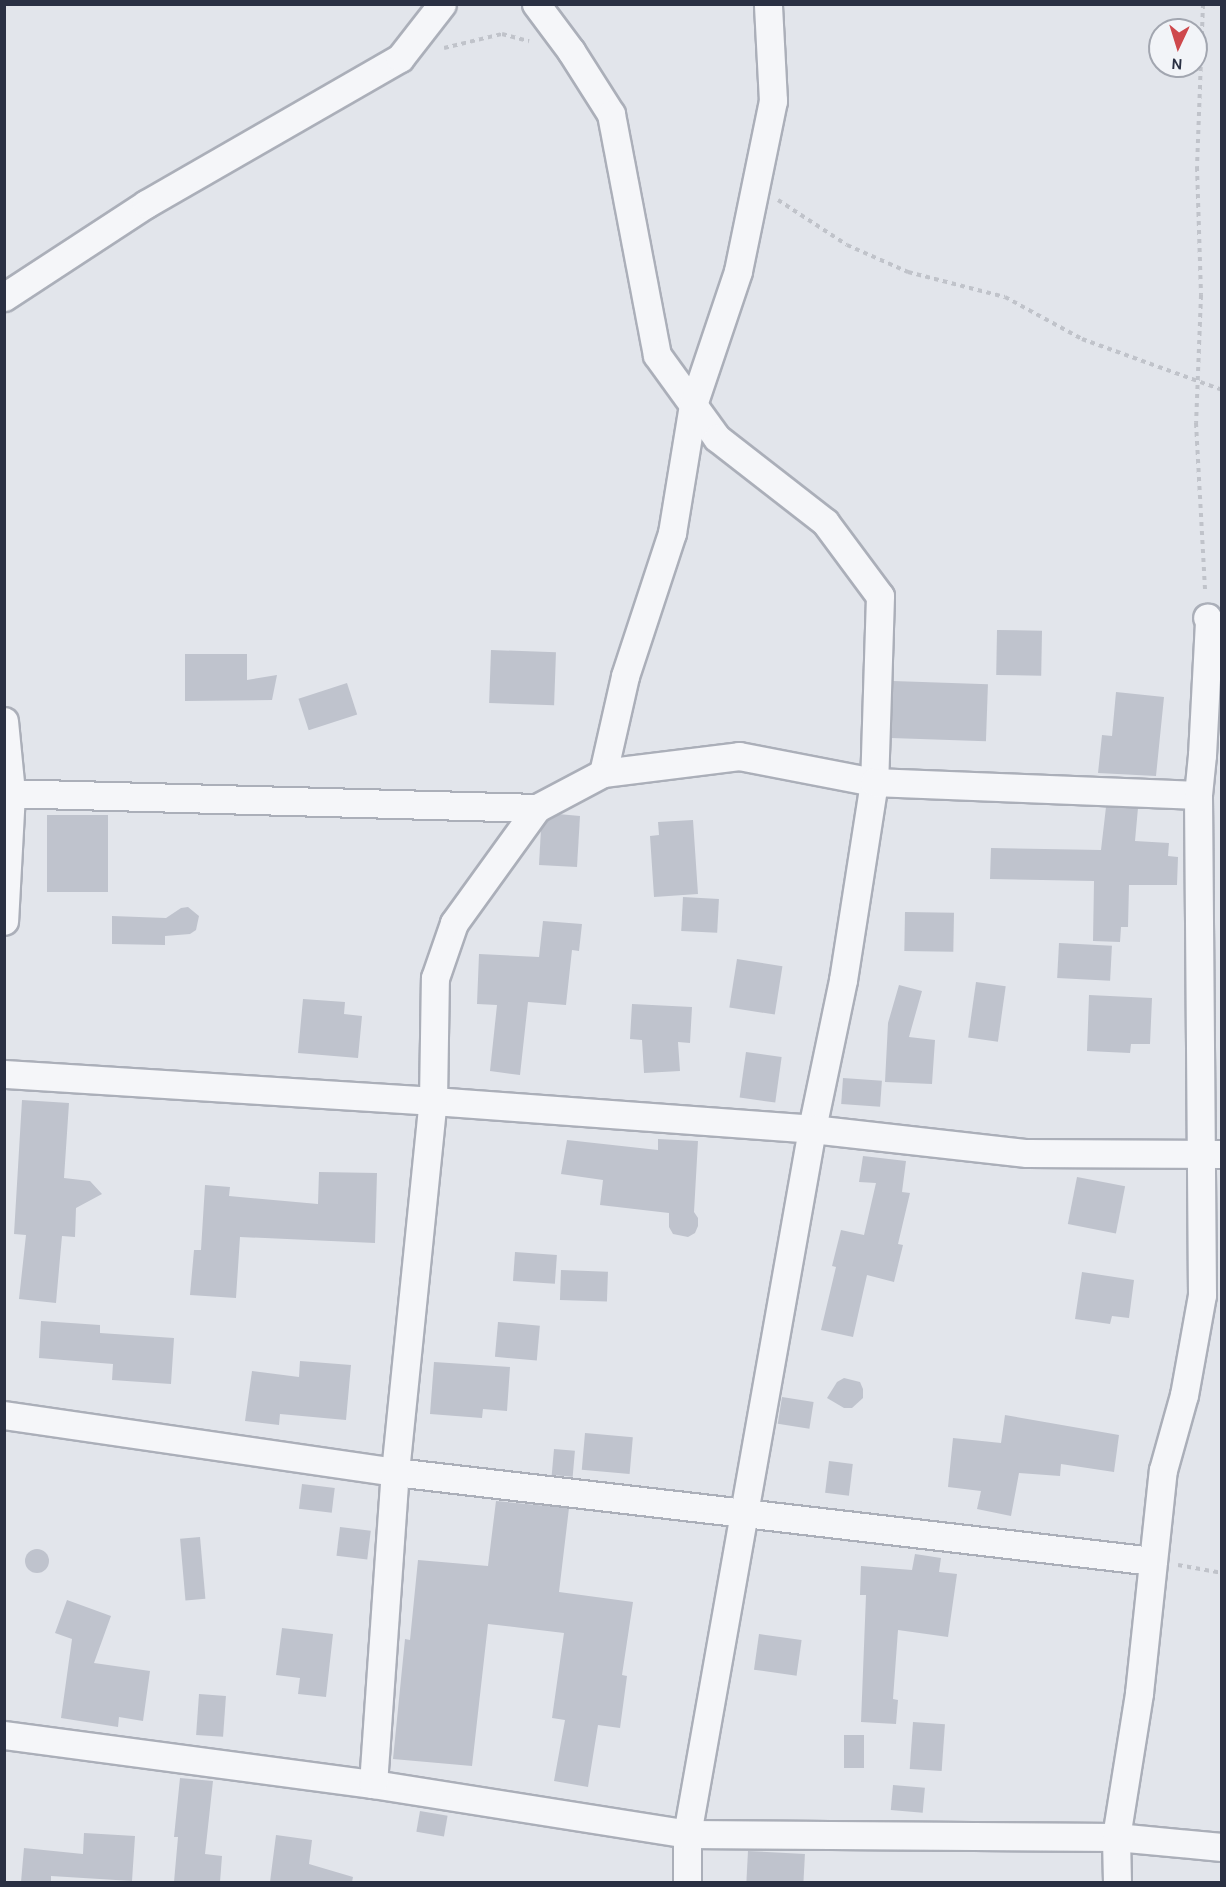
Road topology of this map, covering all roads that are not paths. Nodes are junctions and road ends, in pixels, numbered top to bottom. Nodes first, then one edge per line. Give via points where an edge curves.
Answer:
1 (442, 4) edge
2 (536, 4) edge
3 (768, 4) edge
4 (4, 297) edge
5 (693, 405) junction
6 (1207, 617) road end
7 (4, 721) edge
8 (603, 773) junction
9 (874, 782) junction
10 (8, 793) edge
11 (1198, 795) junction
12 (537, 808) junction
13 (4, 921) edge
14 (4, 1074) edge
15 (433, 1101) junction
16 (812, 1129) junction
17 (1211, 1153) edge
18 (4, 1415) edge
19 (395, 1472) junction
20 (745, 1512) junction
21 (1153, 1561) junction
22 (4, 1735) edge
23 (374, 1784) junction
24 (687, 1834) junction
25 (1116, 1837) junction
26 (1221, 1847) edge
27 (687, 1882) edge
28 (1117, 1882) edge

1 - 4 street via 400,58 146,204
2 - 5 street via 611,114 657,355
3 - 5 street via 773,101 738,271
5 - 8 street via 672,533 625,676
5 - 9 street via 717,438 825,522 880,596
6 - 11 street
7 - 10 street
8 - 9 street via 739,756
8 - 12 street
9 - 11 street
9 - 16 street via 843,980
10 - 12 street
10 - 13 street
11 - 17 street
12 - 15 street via 454,923 435,978
14 - 15 street
15 - 16 street
15 - 19 street
16 - 17 street via 1027,1153
16 - 20 street
17 - 21 street via 1202,1295 1184,1395 1163,1470
18 - 19 street
19 - 20 street
19 - 23 street
20 - 21 street
20 - 24 street
21 - 25 street via 1139,1693
22 - 23 street
23 - 24 street
24 - 25 street
24 - 27 street
25 - 26 street
25 - 28 street

